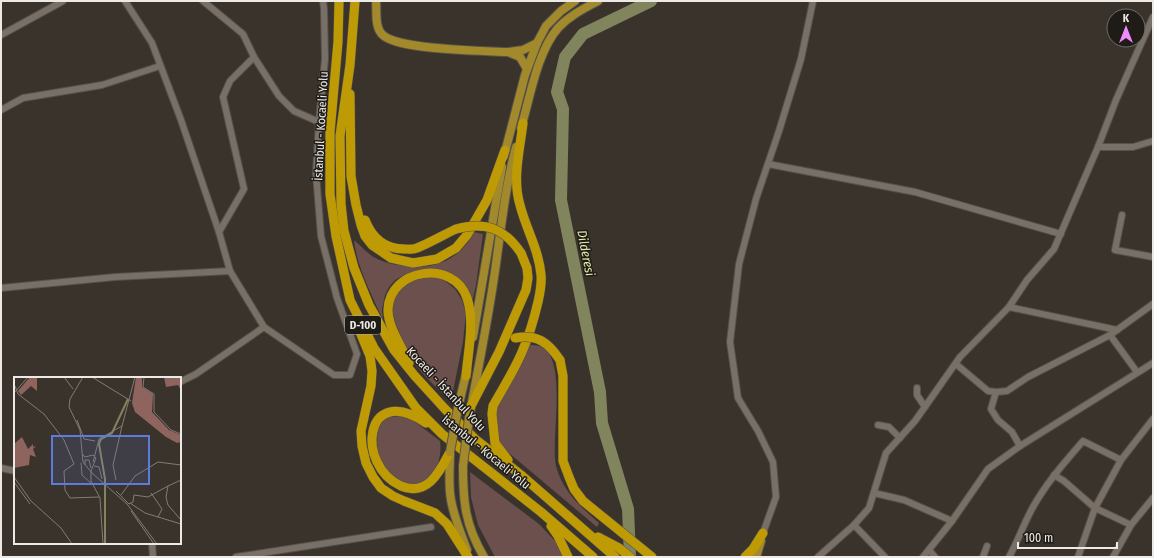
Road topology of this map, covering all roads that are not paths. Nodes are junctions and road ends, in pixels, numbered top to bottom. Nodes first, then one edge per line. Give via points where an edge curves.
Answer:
1 (63, 1) edge
2 (125, 1) edge
3 (203, 1) edge
4 (323, 1) edge
5 (339, 1) edge
6 (355, 1) edge
7 (376, 1) edge
8 (575, 1) edge
9 (598, 1) edge
10 (813, 1) edge
11 (1153, 17) edge
12 (1, 35) edge
13 (537, 43) junction
14 (508, 52) junction
15 (254, 57) junction
16 (350, 65) junction
17 (160, 66) junction
18 (527, 69) junction
19 (1, 110) edge
20 (319, 122) junction
21 (523, 123) junction
22 (1153, 141) edge
23 (1098, 147) junction
24 (505, 150) junction
25 (768, 164) junction
26 (353, 188) junction
27 (1122, 215) dead end
28 (219, 232) junction
29 (1061, 234) junction
30 (1153, 257) edge
31 (230, 272) junction
32 (1, 288) edge
33 (350, 300) junction
34 (1153, 304) edge
35 (1009, 307) junction
36 (264, 327) junction
37 (1117, 330) junction
38 (1110, 335) junction
39 (499, 352) junction
40 (1153, 363) edge
41 (956, 364) junction
42 (1137, 372) junction
43 (414, 375) junction
44 (466, 376) junction
45 (181, 382) edge
46 (917, 388) dead end
47 (996, 392) junction
48 (471, 406) junction
49 (925, 407) junction
50 (1153, 419) edge
51 (878, 425) dead end
52 (442, 434) junction
53 (900, 438) junction
54 (1020, 446) junction
55 (450, 452) junction
56 (1121, 460) junction
57 (1, 468) edge
58 (14, 471) edge
59 (521, 475) junction
60 (1054, 475) junction
61 (874, 493) junction
62 (1153, 498) edge
63 (1095, 508) junction
64 (541, 512) junction
65 (952, 521) junction
66 (854, 525) junction
67 (1131, 525) junction
68 (431, 527) dead end
69 (586, 531) junction
70 (763, 533) junction
71 (152, 544) edge
72 (987, 546) dead end
73 (928, 550) junction
74 (613, 555) edge
75 (153, 557) edge
76 (236, 557) edge
77 (469, 557) edge
78 (484, 557) edge
79 (568, 557) edge
80 (593, 557) edge
81 (630, 557) edge
82 (652, 557) edge
83 (745, 557) edge
84 (756, 557) edge
85 (818, 557) edge
86 (885, 557) edge
87 (923, 557) edge
88 (935, 557) edge
89 (983, 557) edge
90 (1009, 557) edge
91 (1078, 557) edge
92 (1112, 557) edge

1 - 12 street
2 - 17 street via 152,43
3 - 15 street via 243,34
4 - 20 street via 325,59
5 - 33 highway, İstanbul - Kocaeli Yolu / D-100 via 330,132 330,194
6 - 16 highway, Kocaeli - İstanbul Yolu
7 - 14 main road via 379,29 383,36 395,41 433,47
8 - 13 main road via 546,26
9 - 21 main road via 575,13 558,28 547,43
10 - 25 street via 801,59
11 - 23 street
13 - 14 main road via 523,50
13 - 18 main road
14 - 18 main road via 520,57
15 - 20 street via 279,96 294,111
15 - 28 street via 230,81 223,97 244,189
16 - 26 highway
16 - 43 highway, Kocaeli - İstanbul Yolu via 340,136 344,231 354,268 369,306 394,350
17 - 19 street via 102,85 23,98
17 - 28 street
18 - 24 main road
20 - 36 street via 316,174 321,236 337,298 357,354 350,375 334,374
21 - 48 main road via 511,167
21 - 59 highway via 517,188 540,264 541,288 525,346 492,414 495,443
22 - 23 street via 1133,147
23 - 29 street
24 - 26 highway via 487,200 467,235 456,248 437,259 413,263 391,258 372,245 361,225
24 - 44 main road
25 - 29 street via 915,192
25 - 70 street via 739,264 730,342 738,398 758,431 772,462 776,497
26 - 39 highway, bridge via 374,237 396,249 415,249 466,226 495,228 514,242 527,268 528,278 526,290
27 - 30 street via 1115,250
28 - 31 street
29 - 35 street via 1054,248 1027,280
31 - 32 street via 115,277
31 - 36 street
33 - 52 highway, İstanbul - Kocaeli Yolu / D-100 via 374,348 416,408
33 - 77 highway via 357,326 370,356 372,371 360,431 366,462 381,488 404,501 435,512 447,524
34 - 37 street
35 - 37 street
35 - 41 street
36 - 45 street
37 - 38 street
38 - 42 street
38 - 47 street via 1007,391
39 - 48 highway
39 - 82 highway, bridge via 515,338 524,337 547,343 560,360 563,376 563,461 574,489 583,501
40 - 42 street
41 - 47 street via 988,391
41 - 49 street
42 - 54 street
43 - 44 highway via 390,324 388,309 391,296 399,284 412,276 435,273 446,276 458,284 466,296 470,312
43 - 59 highway, Kocaeli - İstanbul Yolu via 475,439
44 - 55 main road, bridge
46 - 49 street via 917,395
47 - 54 street via 991,409 998,420 1012,432
48 - 78 main road, bridge via 463,466 463,494 468,523
49 - 53 street
50 - 56 street
51 - 53 street via 888,427
52 - 55 highway via 414,415 398,410 378,420 374,426 371,437 373,451 385,474 391,480 409,488 418,488 432,481 439,474
52 - 64 highway, İstanbul - Kocaeli Yolu / D-100
53 - 61 street via 886,453
54 - 65 street via 988,469
55 - 77 main road via 451,500
56 - 60 street via 1084,441
56 - 63 street
57 - 58 street
59 - 69 highway, Kocaeli - İstanbul Yolu
60 - 63 street
60 - 90 street via 1033,507
61 - 65 street via 904,500
61 - 66 street via 870,508
62 - 67 street
63 - 67 street
63 - 91 street
64 - 79 highway via 558,536
64 - 80 highway, İstanbul - Kocaeli Yolu / D-100
65 - 73 street
66 - 85 street
66 - 86 street
67 - 92 street
68 - 76 street
69 - 74 highway, Kocaeli - İstanbul Yolu
69 - 81 highway via 619,548
70 - 83 highway via 754,549
70 - 84 main road
71 - 75 street
72 - 89 street
73 - 87 street
73 - 88 street

